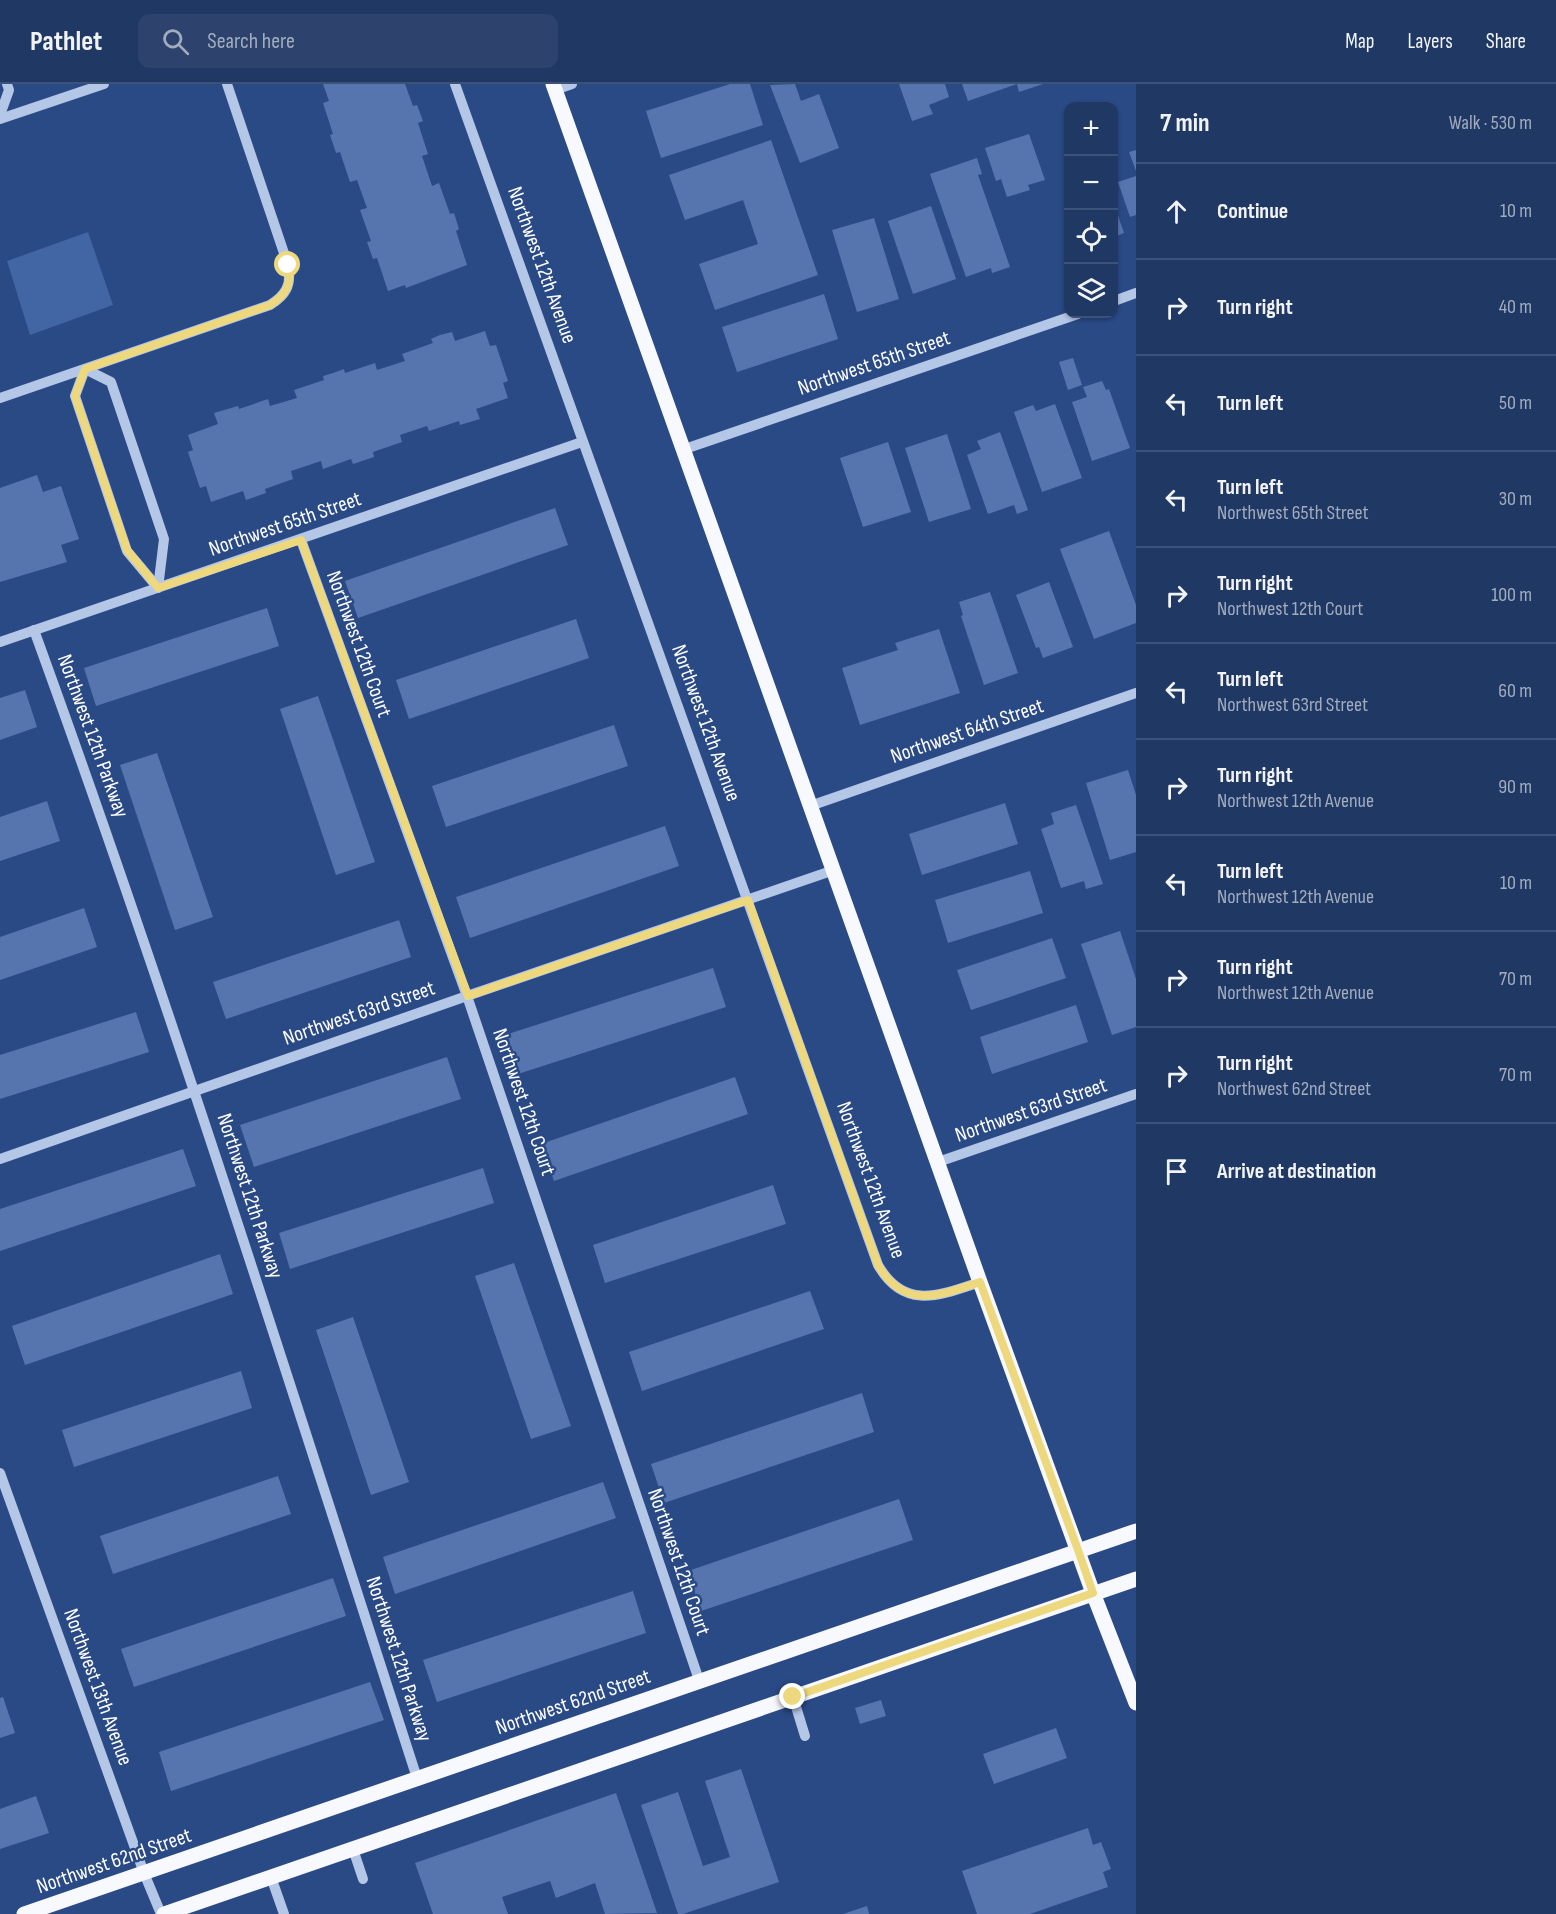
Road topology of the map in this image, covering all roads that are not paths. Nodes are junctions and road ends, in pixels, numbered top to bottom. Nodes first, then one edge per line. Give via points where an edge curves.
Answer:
1 (7, 84) edge
2 (104, 84) edge
3 (227, 84) edge
4 (455, 84) edge
5 (572, 84) edge
6 (554, 87) edge
7 (0, 117) edge
8 (1136, 293) edge
9 (1118, 299) edge
10 (1066, 318) edge
11 (85, 369) junction
12 (0, 398) edge
13 (582, 442) junction
14 (682, 450) junction
15 (301, 540) junction
16 (158, 588) junction
17 (34, 630) junction
18 (0, 642) edge
19 (1136, 693) edge
20 (810, 806) junction
21 (834, 870) junction
22 (748, 900) junction
23 (468, 996) junction
24 (196, 1091) junction
25 (1136, 1094) edge
26 (0, 1159) edge
27 (938, 1162) junction
28 (980, 1282) junction
29 (0, 1473) edge
30 (1136, 1531) edge
31 (1078, 1550) junction
32 (1136, 1579) edge
33 (1093, 1593) junction
34 (699, 1680) junction
35 (793, 1697) junction
36 (1136, 1704) edge
37 (805, 1736) dead end
38 (417, 1778) junction
39 (353, 1849) junction
40 (144, 1873) junction
41 (271, 1877) junction
42 (363, 1879) dead end
43 (24, 1914) edge
44 (162, 1914) edge
45 (284, 1914) edge

1 - 7 street via 9,90
2 - 7 street
3 - 11 street via 288,265 288,289 270,305
4 - 13 street, Northwest 12th Avenue
5 - 6 street
6 - 14 main road
8 - 9 street
10 - 14 street, Northwest 65th Street
11 - 12 street
11 - 16 street via 75,396 127,550
11 - 16 street via 111,382 164,539
13 - 15 street, Northwest 65th Street
13 - 22 street, Northwest 12th Avenue
14 - 20 main road
15 - 16 street, Northwest 65th Street
15 - 23 street, Northwest 12th Court
16 - 17 street, Northwest 65th Street
17 - 18 street, Northwest 65th Street
17 - 24 street, Northwest 12th Parkway
19 - 20 street, Northwest 64th Street
20 - 21 main road
21 - 22 street, Northwest 63rd Street
21 - 27 main road
22 - 23 street, Northwest 63rd Street
22 - 28 street, Northwest 12th Avenue via 886,1280 899,1291 915,1296 955,1291
23 - 24 street, Northwest 63rd Street
23 - 34 street, Northwest 12th Court
24 - 26 street, Northwest 63rd Street
24 - 38 street, Northwest 12th Parkway
25 - 27 street, Northwest 63rd Street
27 - 28 main road
28 - 31 main road
29 - 40 street, Northwest 13th Avenue
30 - 31 main road, Northwest 62nd Street
31 - 33 main road
31 - 34 main road, Northwest 62nd Street
32 - 33 main road
33 - 35 main road
33 - 36 main road
34 - 38 main road, Northwest 62nd Street
35 - 37 street
35 - 39 main road
38 - 40 main road, Northwest 62nd Street
39 - 41 main road
39 - 42 street
40 - 43 main road, Northwest 62nd Street
40 - 44 street, Northwest 13th Avenue
41 - 44 main road
41 - 45 street

